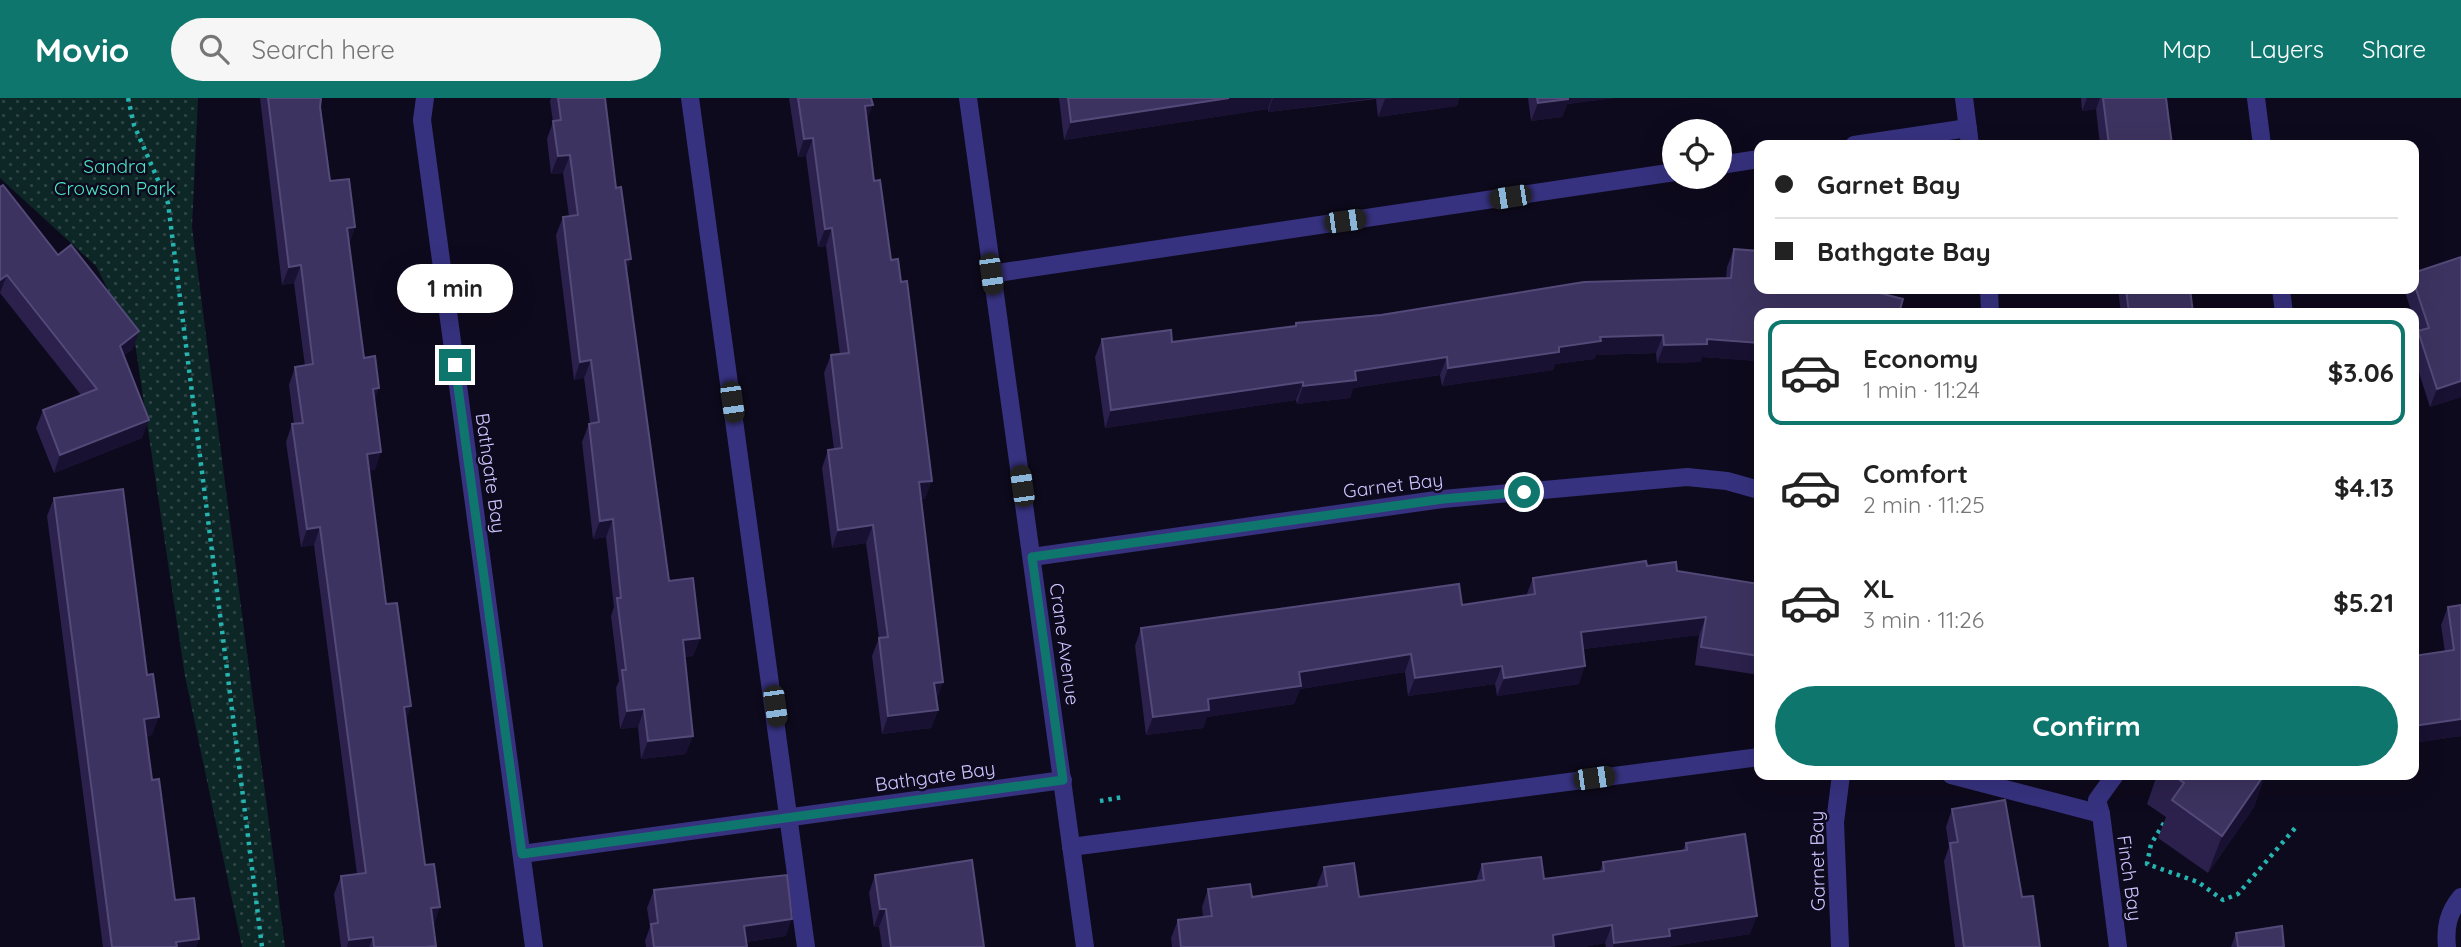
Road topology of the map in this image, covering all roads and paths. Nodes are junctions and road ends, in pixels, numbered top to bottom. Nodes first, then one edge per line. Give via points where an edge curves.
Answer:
1 (128, 98) edge
2 (425, 98) edge
3 (690, 98) edge
4 (968, 98) edge
5 (1964, 98) edge
6 (2256, 98) edge
7 (1969, 137) edge
8 (1926, 140) edge
9 (2261, 140) edge
10 (1754, 160) edge
11 (1732, 163) edge
12 (1662, 174) edge
13 (991, 274) junction
14 (1754, 489) edge
15 (1032, 557) junction
16 (1754, 758) edge
17 (1063, 780) junction
18 (1840, 780) edge
19 (1970, 780) edge
20 (2111, 780) edge
21 (1123, 797) dead end
22 (1100, 802) dead end
23 (2101, 814) junction
24 (790, 816) junction
25 (2166, 821) dead end
26 (2296, 827) dead end
27 (1071, 847) junction
28 (522, 854) junction
29 (2461, 897) edge
30 (262, 947) edge
31 (534, 947) edge
32 (806, 947) edge
33 (1085, 947) edge
34 (1840, 947) edge
35 (2118, 947) edge
36 (2447, 947) edge

1 - 30 path via 134,125 168,203
2 - 28 street, Bathgate Bay via 422,120
3 - 24 street
4 - 13 street, Crane Avenue
5 - 7 street
6 - 9 street
7 - 8 street
10 - 11 street
12 - 13 street
13 - 15 street, Crane Avenue
14 - 15 street, Garnet Bay via 1687,477 1443,499
15 - 17 street, Crane Avenue
16 - 27 street
17 - 24 street, Bathgate Bay
17 - 27 street, Crane Avenue
18 - 34 street, Garnet Bay via 1835,822
19 - 23 street
20 - 23 street via 2097,800
21 - 22 path
23 - 35 street, Finch Bay
24 - 28 street, Bathgate Bay
24 - 32 street
25 - 26 path via 2151,845 2147,863 2198,882 2223,900 2238,894
27 - 33 street, Crane Avenue
28 - 31 street, Bathgate Bay
29 - 36 street via 2445,929

